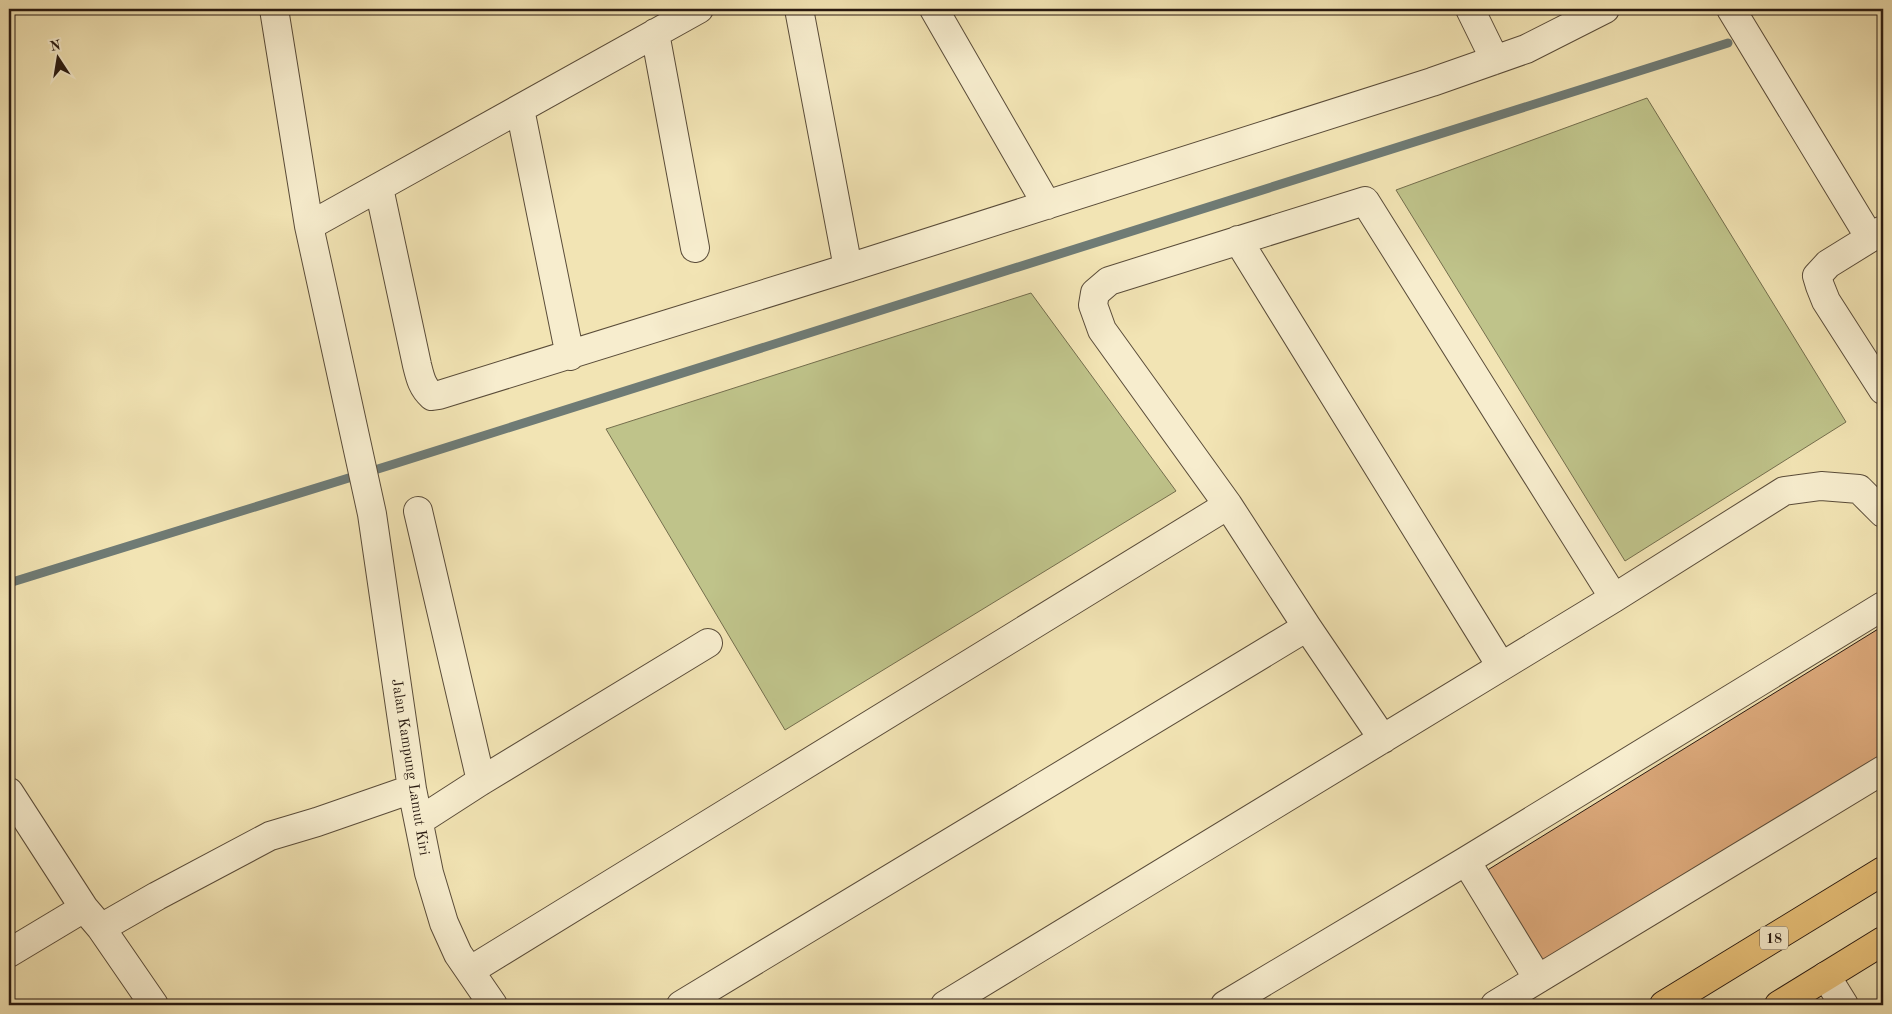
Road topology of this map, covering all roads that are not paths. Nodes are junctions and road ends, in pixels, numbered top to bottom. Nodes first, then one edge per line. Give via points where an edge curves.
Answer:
1 (274, 9) edge
2 (699, 9) edge
3 (799, 9) edge
4 (934, 9) edge
5 (1470, 9) edge
6 (1605, 9) edge
7 (1731, 9) edge
8 (655, 33) junction
9 (1495, 60) junction
10 (520, 109) junction
11 (379, 188) junction
12 (1047, 205) junction
13 (309, 226) junction
14 (1877, 234) edge
15 (1238, 240) junction
16 (695, 248) dead end
17 (848, 268) junction
18 (570, 356) junction
19 (1883, 390) edge
20 (1228, 505) junction
21 (418, 511) dead end
22 (1883, 513) edge
23 (1614, 598) junction
24 (1883, 606) edge
25 (1307, 627) junction
26 (708, 643) dead end
27 (1501, 666) junction
28 (1383, 739) junction
29 (1883, 770) edge
30 (481, 781) junction
31 (412, 789) junction
32 (11, 801) edge
33 (419, 821) junction
34 (1466, 861) junction
35 (1883, 871) edge
36 (93, 918) junction
37 (1883, 941) edge
38 (9, 953) edge
39 (471, 970) junction
40 (1826, 976) junction
41 (1538, 979) junction
42 (154, 1005) edge
43 (493, 1005) edge
44 (681, 1005) edge
45 (945, 1005) edge
46 (1225, 1005) edge
47 (1495, 1005) edge
48 (1664, 1005) edge
49 (1779, 1005) edge
50 (1844, 1005) edge

1 - 13 street, Jalan Kampung Lamut Kiri
2 - 8 street
3 - 17 street
4 - 12 street
5 - 9 street
6 - 9 street via 1526,49
7 - 14 street
8 - 10 street
8 - 16 street
9 - 12 street
10 - 11 street
10 - 18 street
11 - 13 street
11 - 18 street via 416,365 426,391 432,396 439,395
12 - 17 street
13 - 31 street, Jalan Kampung Lamut Kiri via 372,514
14 - 19 street via 1828,264 1817,276 1826,301
15 - 20 street via 1109,280 1095,293 1093,305 1102,330
15 - 23 street via 1365,201
15 - 27 street
17 - 18 street
20 - 25 street
20 - 39 street
21 - 30 street
22 - 23 street via 1859,489 1821,486 1784,491
23 - 27 street
24 - 34 street
25 - 28 street
25 - 44 street
26 - 30 street
27 - 28 street
28 - 45 street
29 - 41 street
30 - 33 street
31 - 33 street, Jalan Kampung Lamut Kiri
31 - 36 street via 270,836 157,896
32 - 36 street
33 - 39 street, Jalan Kampung Lamut Kiri via 429,873 444,923 458,954
34 - 41 street
34 - 46 street
35 - 48 main road, 18
36 - 38 street
36 - 42 street
37 - 40 main road
39 - 43 street, Jalan Kampung Lamut Kiri
40 - 49 main road
40 - 50 street
41 - 47 street

